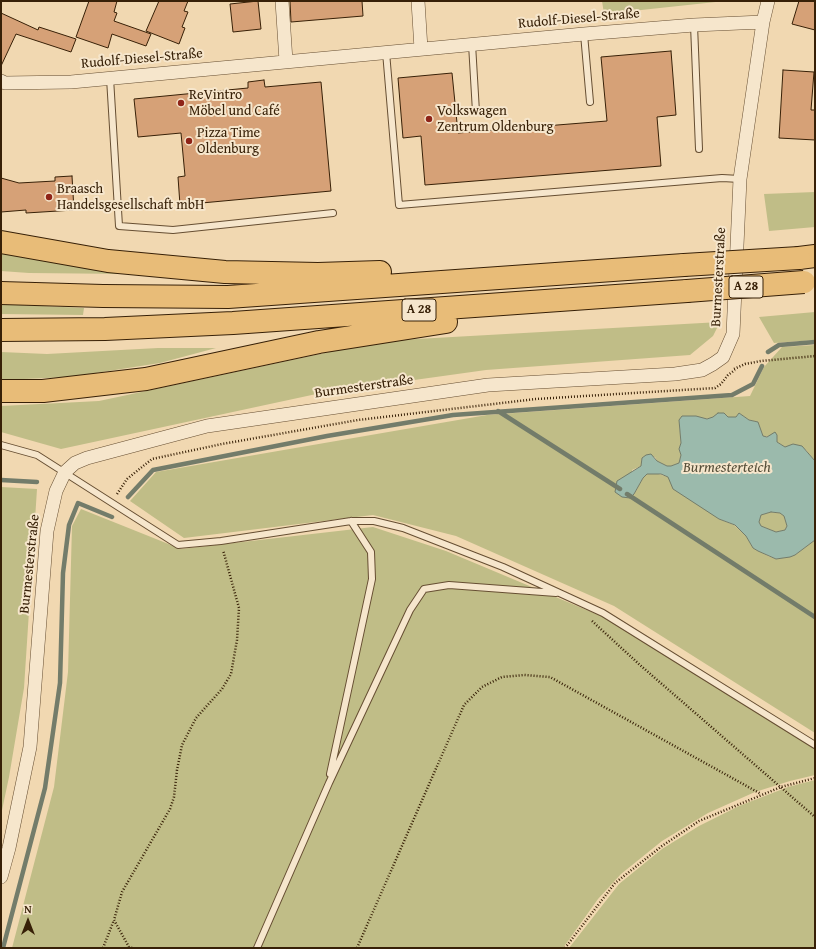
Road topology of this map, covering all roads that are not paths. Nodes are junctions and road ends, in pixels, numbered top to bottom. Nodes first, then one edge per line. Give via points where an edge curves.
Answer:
1 (282, 1) edge
2 (418, 1) edge
3 (768, 1) edge
4 (763, 22) junction
5 (694, 25) junction
6 (584, 34) junction
7 (472, 44) junction
8 (421, 49) junction
9 (386, 52) junction
10 (286, 62) junction
11 (110, 78) junction
12 (1, 81) edge
13 (590, 102) dead end
14 (476, 112) dead end
15 (699, 149) dead end
16 (740, 179) junction
17 (333, 214) dead end
18 (1, 242) edge
19 (807, 257) edge
20 (450, 280) junction
21 (810, 282) edge
22 (1, 293) edge
23 (604, 296) junction
24 (1, 330) edge
25 (1, 391) edge
26 (1, 445) edge
27 (65, 472) junction
28 (351, 521) junction
29 (562, 593) junction
30 (815, 745) edge
31 (329, 782) junction
32 (1, 877) edge
33 (257, 948) edge

1 - 10 street
2 - 8 street
3 - 4 street, Burmesterstraße
4 - 5 street, Rudolf-Diesel-Straße
4 - 16 street, Burmesterstraße
5 - 6 street, Rudolf-Diesel-Straße
5 - 15 lane
6 - 7 street, Rudolf-Diesel-Straße
6 - 13 lane
7 - 8 street, Rudolf-Diesel-Straße
7 - 14 lane
8 - 9 street, Rudolf-Diesel-Straße
9 - 10 street, Rudolf-Diesel-Straße
9 - 16 lane via 399,205 722,178
10 - 11 street, Rudolf-Diesel-Straße
11 - 12 street, Rudolf-Diesel-Straße via 71,82
11 - 17 lane via 119,226 173,230
16 - 27 street, Burmesterstraße via 733,334 723,357 702,370 488,385 207,426 87,458 75,463
18 - 20 highway via 108,261 225,272 318,274 412,271
19 - 20 highway, A 28, bridge
20 - 22 highway, A 28 via 228,297
21 - 23 highway, A 28, bridge
23 - 24 highway, A 28 via 233,324
23 - 25 highway via 566,312 430,323 319,342 146,379 43,391
26 - 27 lane via 37,455
27 - 28 lane via 178,545
27 - 32 street, Burmesterstraße via 56,491 47,531 30,747
28 - 29 lane via 374,521 403,528
28 - 31 lane via 371,552 372,579
29 - 30 lane via 603,613
29 - 31 lane via 449,586 424,589 410,610
31 - 33 lane

